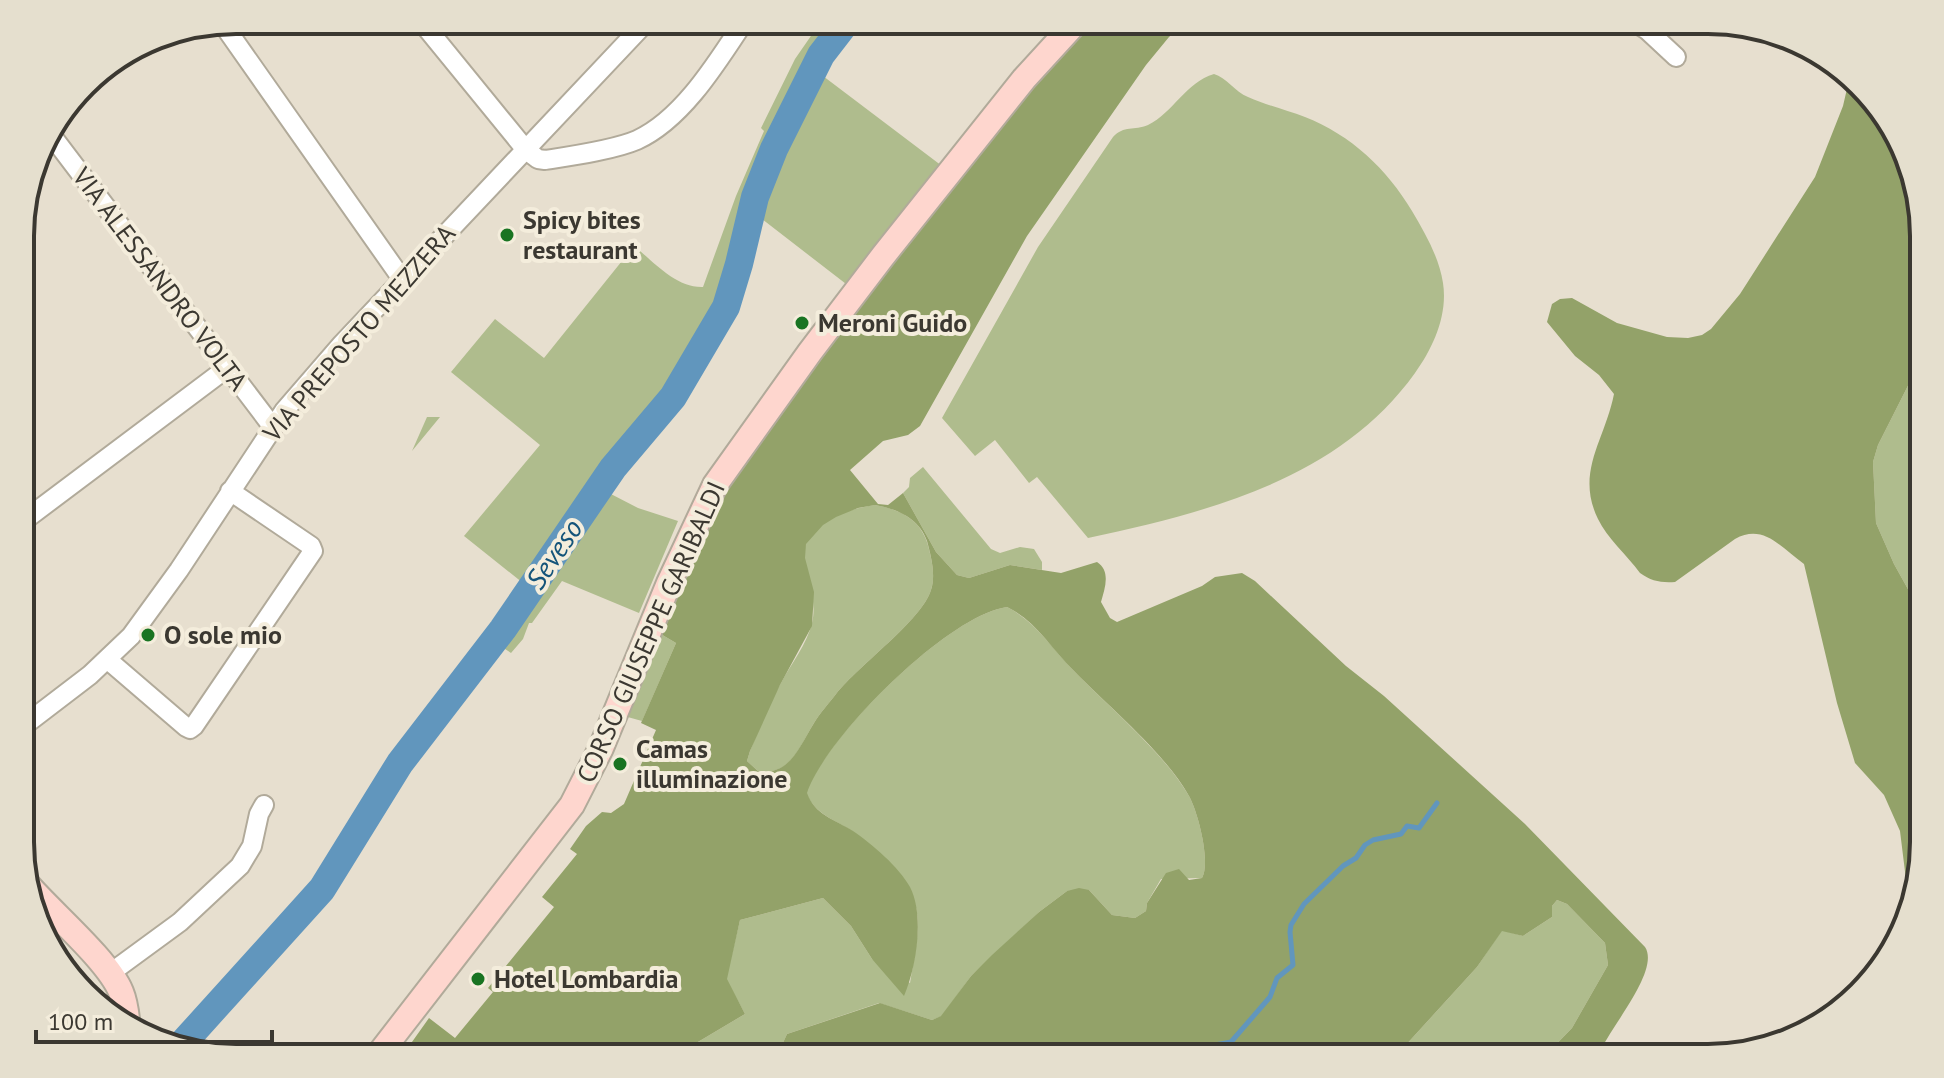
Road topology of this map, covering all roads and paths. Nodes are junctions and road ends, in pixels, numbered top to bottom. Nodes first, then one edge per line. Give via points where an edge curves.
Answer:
1 (230, 34) edge
2 (431, 34) edge
3 (635, 34) edge
4 (735, 34) edge
5 (1065, 34) edge
6 (1651, 34) edge
7 (1676, 57) dead end
8 (57, 143) edge
9 (526, 150) junction
10 (402, 279) junction
11 (227, 368) junction
12 (272, 426) junction
13 (230, 491) junction
14 (34, 513) edge
15 (108, 660) junction
16 (34, 718) edge
17 (264, 805) dead end
18 (45, 907) edge
19 (114, 994) edge
20 (387, 1044) edge

1 - 10 street
2 - 9 street
3 - 9 street, VIA PREPOSTO MEZZERA
4 - 9 street via 690,97 639,139 545,160
5 - 20 main road, CORSO GIUSEPPE GARIBALDI via 883,256 715,485 572,805
6 - 7 street
8 - 11 street, VIA ALESSANDRO VOLTA
9 - 10 street, VIA PREPOSTO MEZZERA
10 - 12 street, VIA PREPOSTO MEZZERA
11 - 12 street, VIA ALESSANDRO VOLTA
11 - 14 street
12 - 13 street, VIA PREPOSTO MEZZERA
13 - 15 street, VIA PREPOSTO MEZZERA via 147,617
13 - 15 street via 313,551 192,727
15 - 16 street, VIA PREPOSTO MEZZERA
17 - 19 street via 240,866
18 - 19 main road

